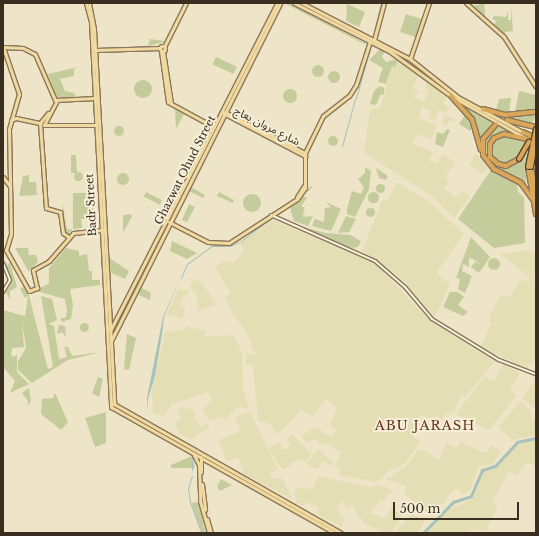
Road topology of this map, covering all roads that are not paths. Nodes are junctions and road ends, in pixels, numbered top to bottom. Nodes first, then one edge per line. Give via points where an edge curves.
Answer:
1 (86, 3) edge
2 (89, 3) edge
3 (186, 3) edge
4 (294, 3) edge
5 (302, 3) edge
6 (384, 3) edge
7 (429, 3) edge
8 (466, 3) edge
9 (277, 4) edge
10 (372, 40) junction
11 (3, 46) edge
12 (162, 49) junction
13 (96, 50) junction
14 (410, 59) junction
15 (536, 87) edge
16 (451, 96) junction
17 (95, 98) junction
18 (56, 99) junction
19 (483, 110) junction
20 (223, 112) junction
21 (536, 112) edge
22 (13, 113) junction
23 (16, 118) junction
24 (506, 120) dead end
25 (10, 121) junction
26 (43, 124) junction
27 (496, 124) dead end
28 (96, 125) junction
29 (214, 127) junction
30 (536, 128) edge
31 (523, 132) joint
32 (536, 138) edge
33 (528, 139) junction
34 (536, 143) edge
35 (305, 154) junction
36 (483, 155) junction
37 (530, 167) junction
38 (536, 177) edge
39 (4, 178) edge
40 (10, 178) junction
41 (9, 185) junction
42 (534, 197) edge
43 (536, 214) edge
44 (272, 216) junction
45 (169, 222) junction
46 (103, 230) junction
47 (69, 237) junction
48 (5, 251) edge
49 (3, 263) edge
50 (3, 292) edge
51 (109, 323) junction
52 (115, 323) junction
53 (114, 330) junction
54 (108, 332) junction
55 (110, 347) junction
56 (536, 374) edge
57 (111, 400) junction
58 (116, 406) junction
59 (111, 407) junction
60 (194, 450) junction
61 (190, 451) junction
62 (201, 458) junction
63 (207, 461) junction
64 (218, 463) junction
65 (200, 465) junction
66 (210, 533) edge
67 (335, 533) edge
68 (341, 533) edge

1 - 17 main road, Badr Street via 90,22
2 - 13 main road, Badr Street
3 - 12 main road
4 - 10 main road
5 - 10 main road
6 - 10 main road
7 - 14 main road
8 - 15 main road via 504,38
9 - 20 main road, Ghazwat Ohud Street
10 - 14 main road
10 - 16 main road via 409,63
10 - 35 main road via 356,85 349,96 323,116
11 - 18 main road via 22,46 37,54
11 - 22 main road via 19,93
12 - 13 main road
12 - 29 main road via 165,95 174,105
13 - 17 main road, Badr Street
14 - 19 main road via 444,87
16 - 33 main road
16 - 36 highway via 472,120
17 - 18 main road
17 - 28 main road, Badr Street
17 - 46 main road, Badr Street
18 - 26 main road
19 - 21 highway via 505,115
19 - 31 main road
20 - 29 main road, Ghazwat Ohud Street
20 - 35 main road, شارع مروان بعاج
20 - 45 main road, Ghazwat Ohud Street
22 - 23 main road
22 - 25 main road
23 - 25 main road
23 - 26 main road
24 - 30 highway
25 - 40 main road
26 - 28 main road
26 - 47 main road via 46,208 60,212 63,233
27 - 36 highway via 483,139
28 - 46 main road, Badr Street
29 - 52 main road, Ghazwat Ohud Street
30 - 33 highway, bridge via 519,159 506,166 498,164 490,157 490,144 494,138 504,134
30 - 37 highway, bridge
31 - 32 highway
32 - 37 highway, bridge
33 - 34 main road
35 - 44 main road via 305,183 296,197
36 - 42 highway via 494,169 521,183
37 - 38 highway
37 - 42 highway
39 - 40 main road
39 - 41 main road
40 - 41 main road
41 - 48 main road via 11,234
42 - 43 highway
44 - 45 main road via 240,237 213,243
44 - 56 street via 375,261 405,287 439,324 499,360
45 - 53 main road, Ghazwat Ohud Street
46 - 47 main road via 76,232
46 - 51 main road, Badr Street
46 - 54 main road, Badr Street
47 - 48 main road via 48,262 32,270 37,286 32,292
49 - 50 street via 10,279
51 - 52 main road
51 - 54 main road, Badr Street
52 - 54 main road, Ghazwat Ohud Street
53 - 54 main road
53 - 55 main road, Ghazwat Ohud Street
54 - 55 main road, Badr Street
54 - 57 main road, Badr Street via 106,338
55 - 57 main road, Badr Street
57 - 58 main road, Badr Street
57 - 59 main road, Badr Street
58 - 59 main road
58 - 60 main road
59 - 61 main road
60 - 62 main road
60 - 64 main road
61 - 62 main road
61 - 65 main road
62 - 63 main road
62 - 64 main road
62 - 65 main road
63 - 65 main road
63 - 67 main road
64 - 68 main road
65 - 66 main road via 200,501

